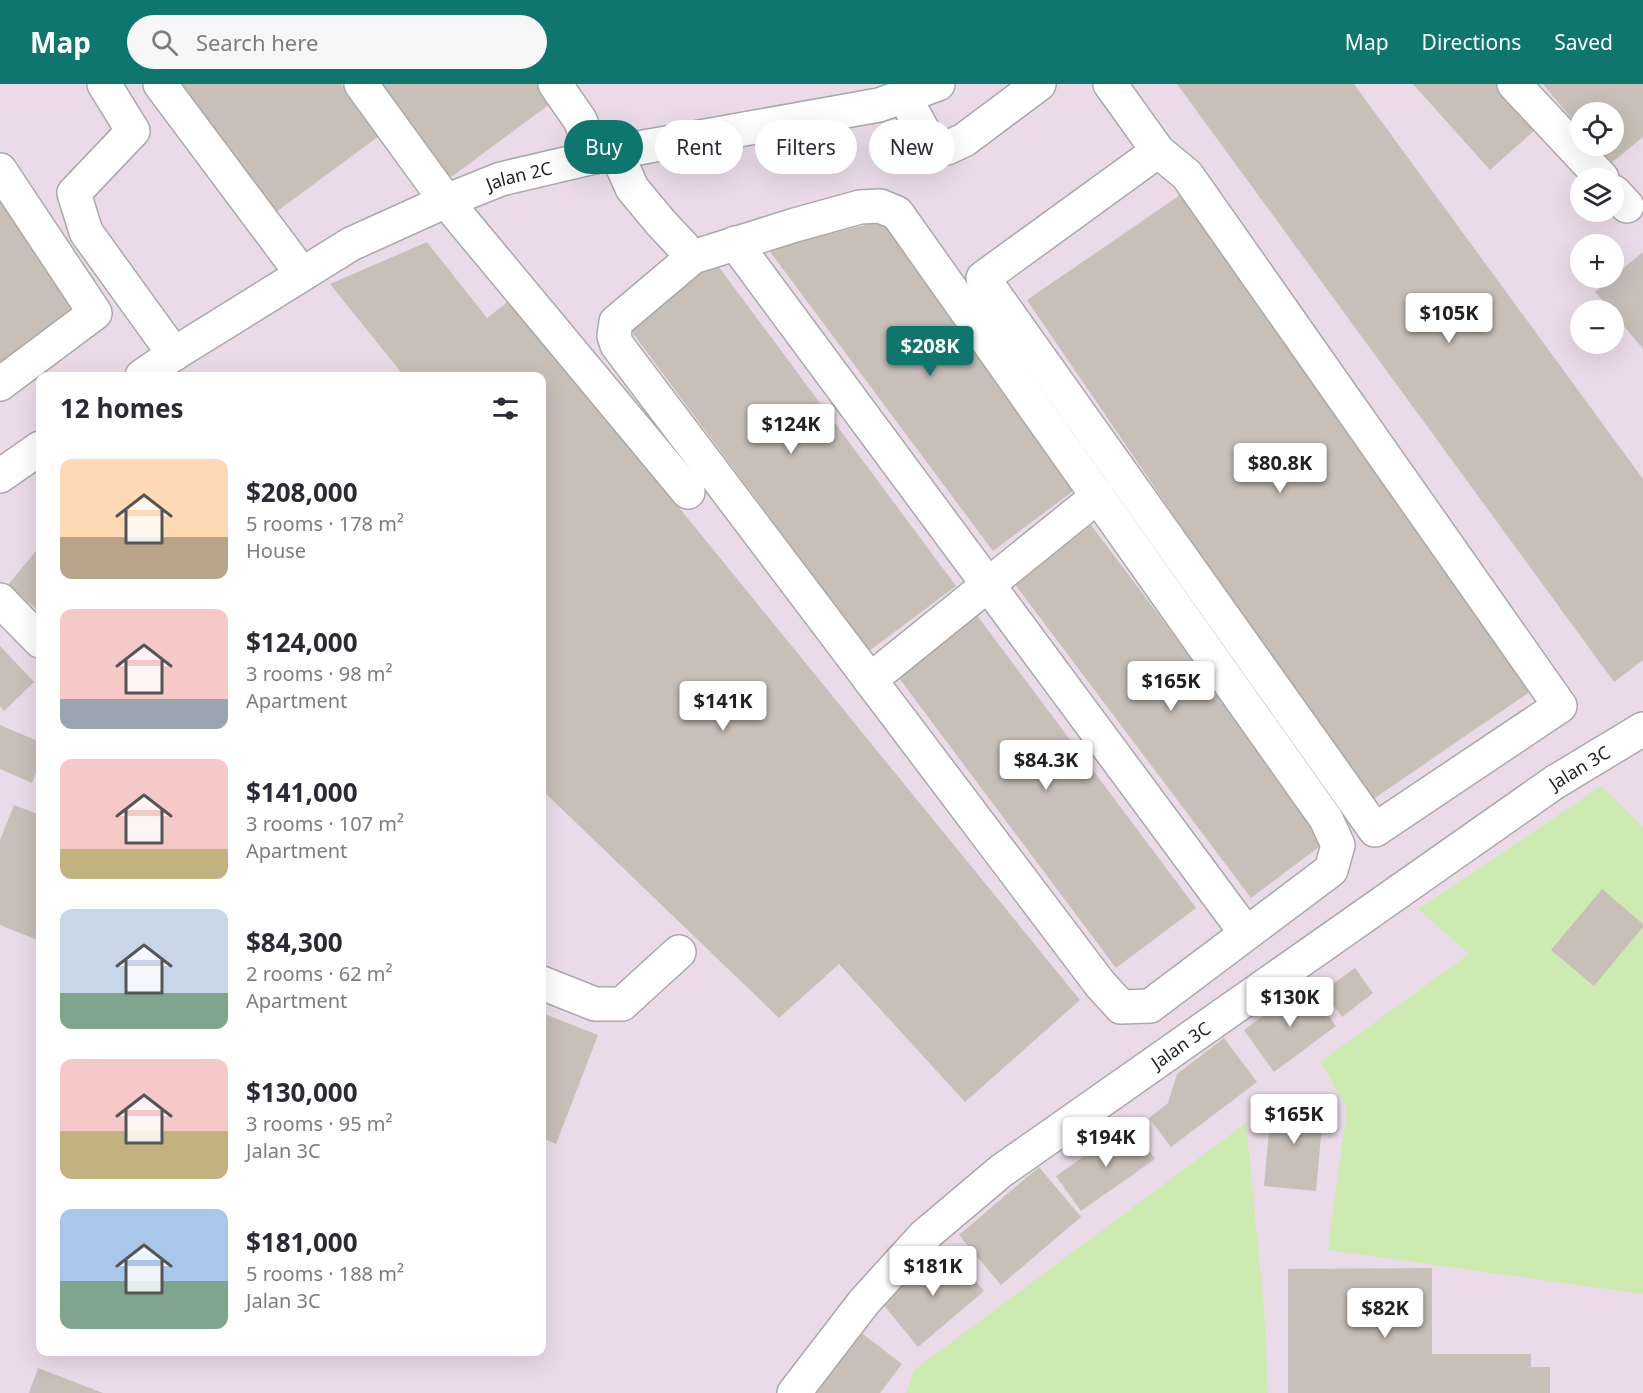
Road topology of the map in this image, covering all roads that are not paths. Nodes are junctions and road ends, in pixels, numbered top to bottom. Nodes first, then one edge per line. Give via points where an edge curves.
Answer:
1 (104, 84) edge
2 (160, 84) edge
3 (361, 84) edge
4 (555, 84) edge
5 (938, 84) edge
6 (1040, 84) edge
7 (1110, 84) edge
8 (1514, 84) edge
9 (886, 95) edge
10 (580, 120) edge
11 (643, 146) edge
12 (1158, 151) junction
13 (564, 164) edge
14 (1593, 168) edge
15 (0, 170) edge
16 (621, 174) edge
17 (446, 201) junction
18 (735, 243) junction
19 (693, 257) junction
20 (302, 274) junction
21 (174, 354) junction
22 (148, 372) edge
23 (0, 384) edge
24 (36, 451) edge
25 (0, 476) edge
26 (688, 492) dead end
27 (1098, 496) junction
28 (988, 585) junction
29 (0, 600) edge
30 (36, 638) edge
31 (870, 680) junction
32 (1643, 729) edge
33 (1246, 933) junction
34 (679, 952) dead end
35 (546, 985) edge
36 (794, 1393) edge

1 - 21 street via 133,130 74,193 86,232
2 - 20 street
3 - 17 street
4 - 10 street
5 - 9 street, Jalan 2C
6 - 9 street via 964,140 947,148 927,138
7 - 12 street
8 - 14 street
9 - 11 street, Jalan 2C
12 - 12 street via 983,278 1375,830 1560,706 1187,175
13 - 17 street, Jalan 2C via 501,179
15 - 23 street via 96,313
16 - 19 street
17 - 20 street, Jalan 2C via 351,244
17 - 26 street
18 - 19 street
18 - 27 street via 860,207 880,206 897,213
18 - 28 street
19 - 31 street via 616,322 617,345
20 - 21 street, Jalan 2C
21 - 22 street, Jalan 2C
24 - 25 street
27 - 28 street
27 - 33 street via 1326,819 1338,845 1331,870
28 - 31 street
28 - 33 street
29 - 30 street
31 - 33 street via 1121,1007 1150,1006
32 - 36 street, Jalan 3C via 1555,782 1001,1171 924,1236 864,1302
34 - 35 street via 622,1004 595,1004

